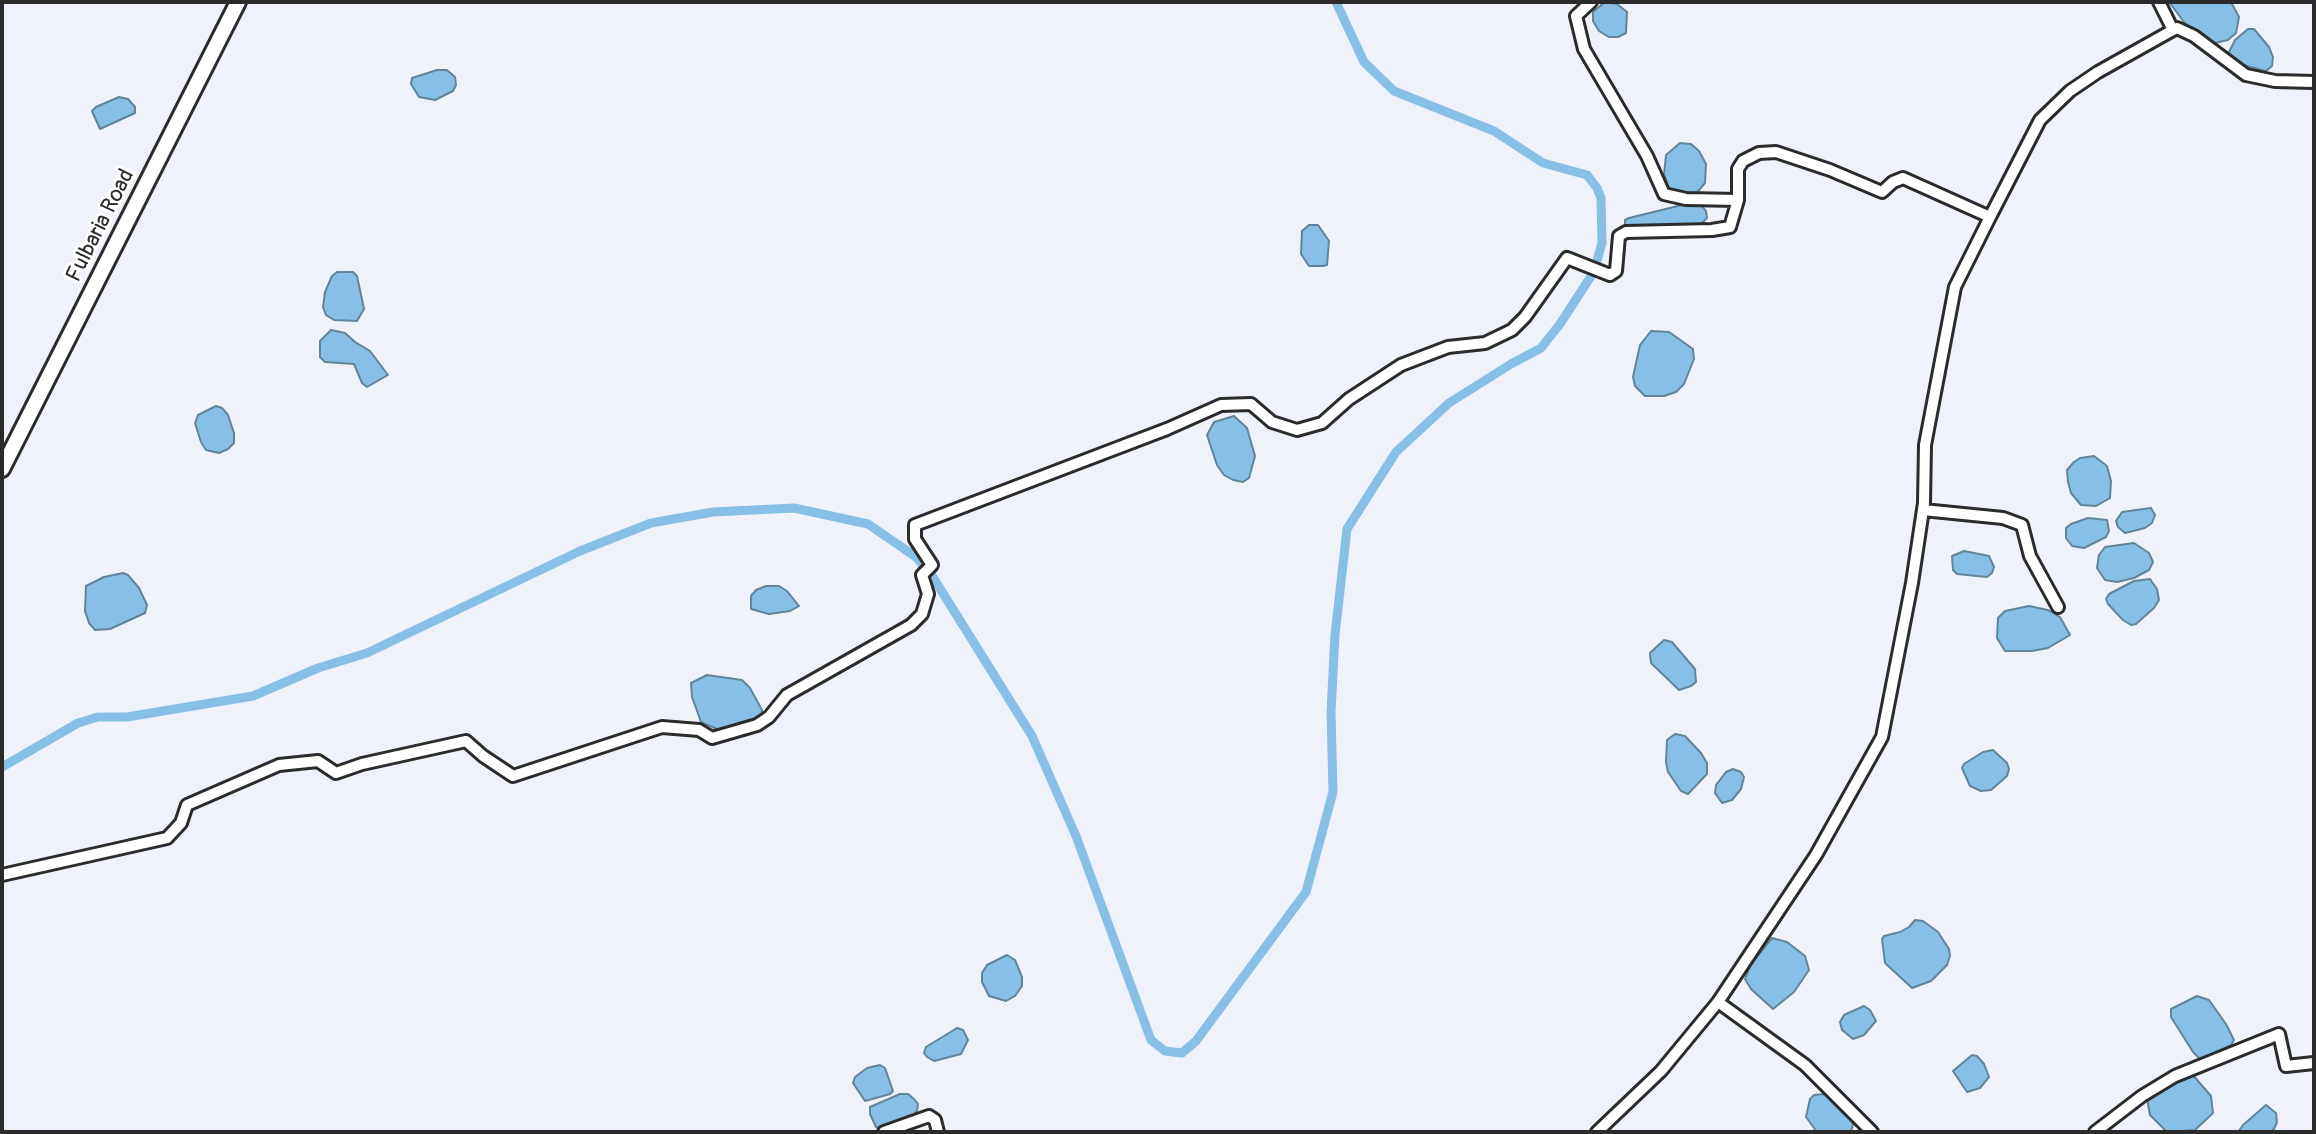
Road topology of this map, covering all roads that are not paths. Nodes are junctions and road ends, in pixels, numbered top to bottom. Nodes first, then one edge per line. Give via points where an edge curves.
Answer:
1 (238, 2) edge
2 (1591, 2) edge
3 (2159, 2) edge
4 (2173, 30) junction
5 (2314, 82) edge
6 (1738, 200) junction
7 (1990, 217) junction
8 (2, 469) edge
9 (1923, 510) junction
10 (2058, 607) dead end
11 (2, 875) edge
12 (1718, 1002) junction
13 (2314, 1063) edge
14 (884, 1132) edge
15 (938, 1132) edge
16 (1597, 1132) edge
17 (1872, 1132) edge
18 (2095, 1132) edge

1 - 8 main road, Fulbaria Road
2 - 6 street via 1576,16 1584,49 1664,194
3 - 4 street
4 - 5 street via 2194,36 2246,75
4 - 7 street via 2079,85 2040,120
6 - 7 street via 1743,161 1776,152 1882,192 1903,178
6 - 11 street via 1730,227 1619,236 1616,271 1610,275 1567,258 1512,330 1485,343 1448,347 1401,365 1322,423 1297,430 1272,422 1251,404 1221,405 915,525 915,539 932,565 922,575 926,606 911,625 787,695 769,717 741,731 712,738 699,730 662,727 513,776 466,741 336,773 318,761 279,765 187,805 181,823 167,838
7 - 9 street via 1955,287 1925,445
9 - 10 street via 2003,518 2022,525 2030,556
9 - 12 street via 1882,737 1816,855
12 - 16 street via 1661,1071
12 - 17 street via 1805,1065
13 - 18 street via 2286,1066 2279,1034 2175,1076
14 - 15 street via 929,1116

